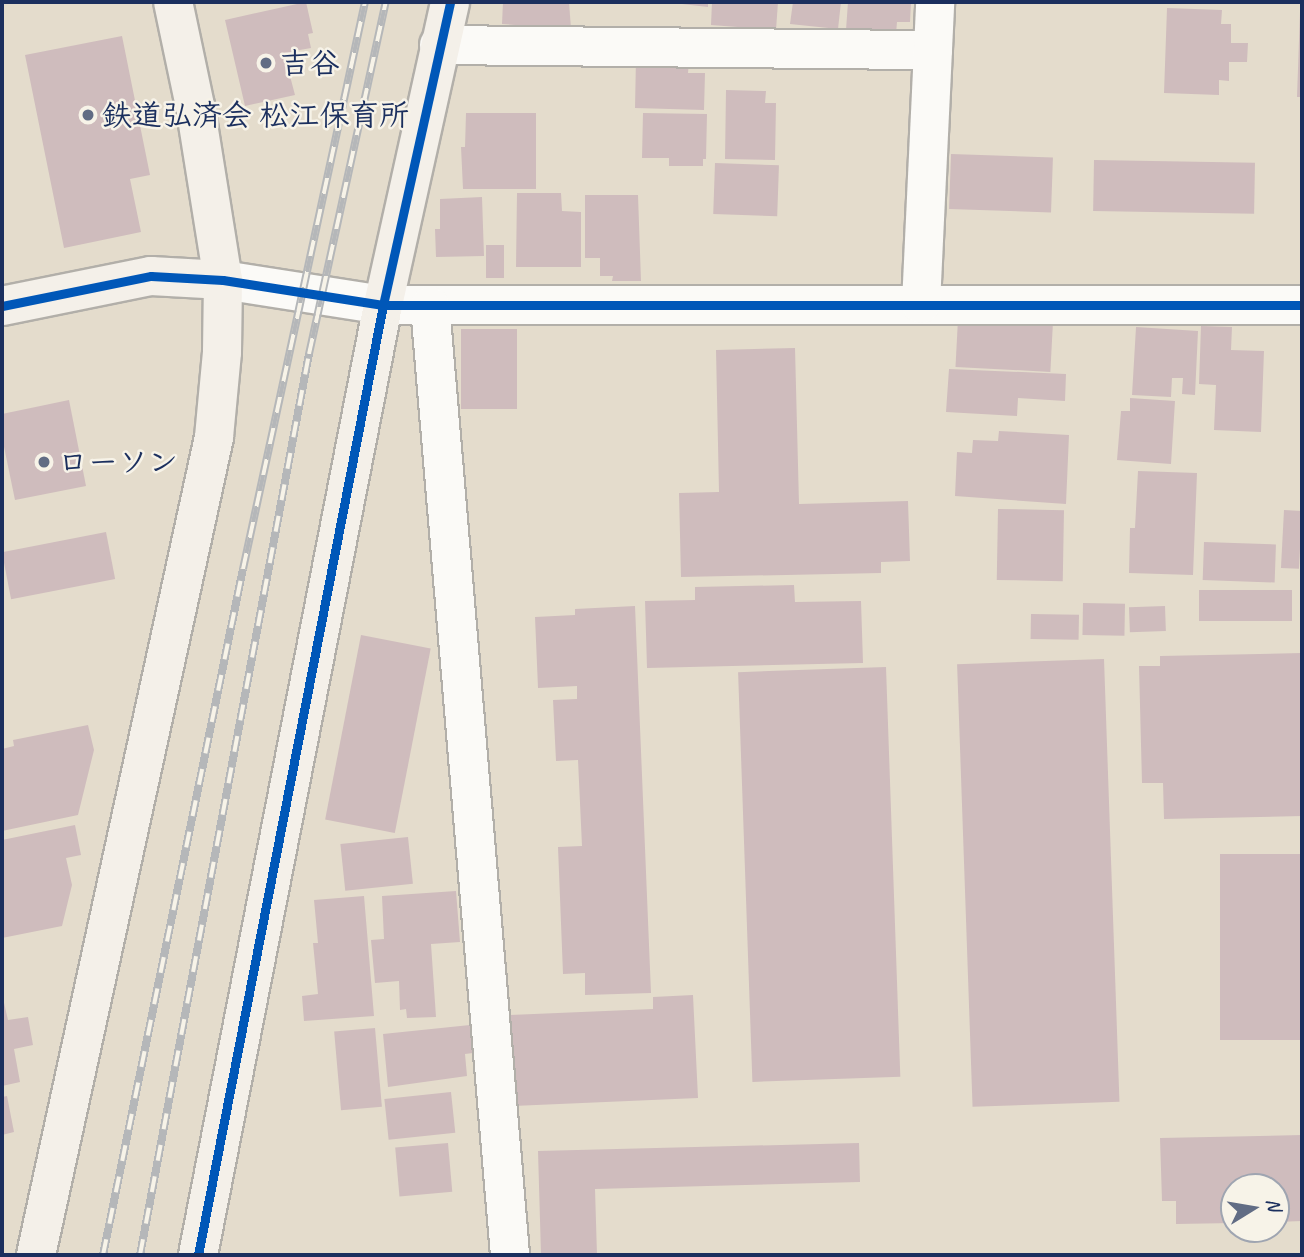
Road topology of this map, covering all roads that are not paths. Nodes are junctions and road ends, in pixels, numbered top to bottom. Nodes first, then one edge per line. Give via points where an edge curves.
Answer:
1 (173, 2) edge
2 (450, 2) edge
3 (935, 2) edge
4 (439, 45) junction
5 (933, 50) junction
6 (223, 281) junction
7 (921, 304) junction
8 (383, 305) junction
9 (1302, 305) edge
10 (2, 306) edge
11 (430, 306) junction
12 (36, 1255) edge
13 (198, 1255) edge
14 (510, 1255) edge

1 - 6 street
2 - 4 street
3 - 5 street
4 - 5 street
4 - 8 street
5 - 7 street
6 - 8 street
6 - 10 street via 151,276
6 - 12 street via 214,438
7 - 9 street
7 - 11 street
8 - 11 street
8 - 13 street
11 - 14 street

